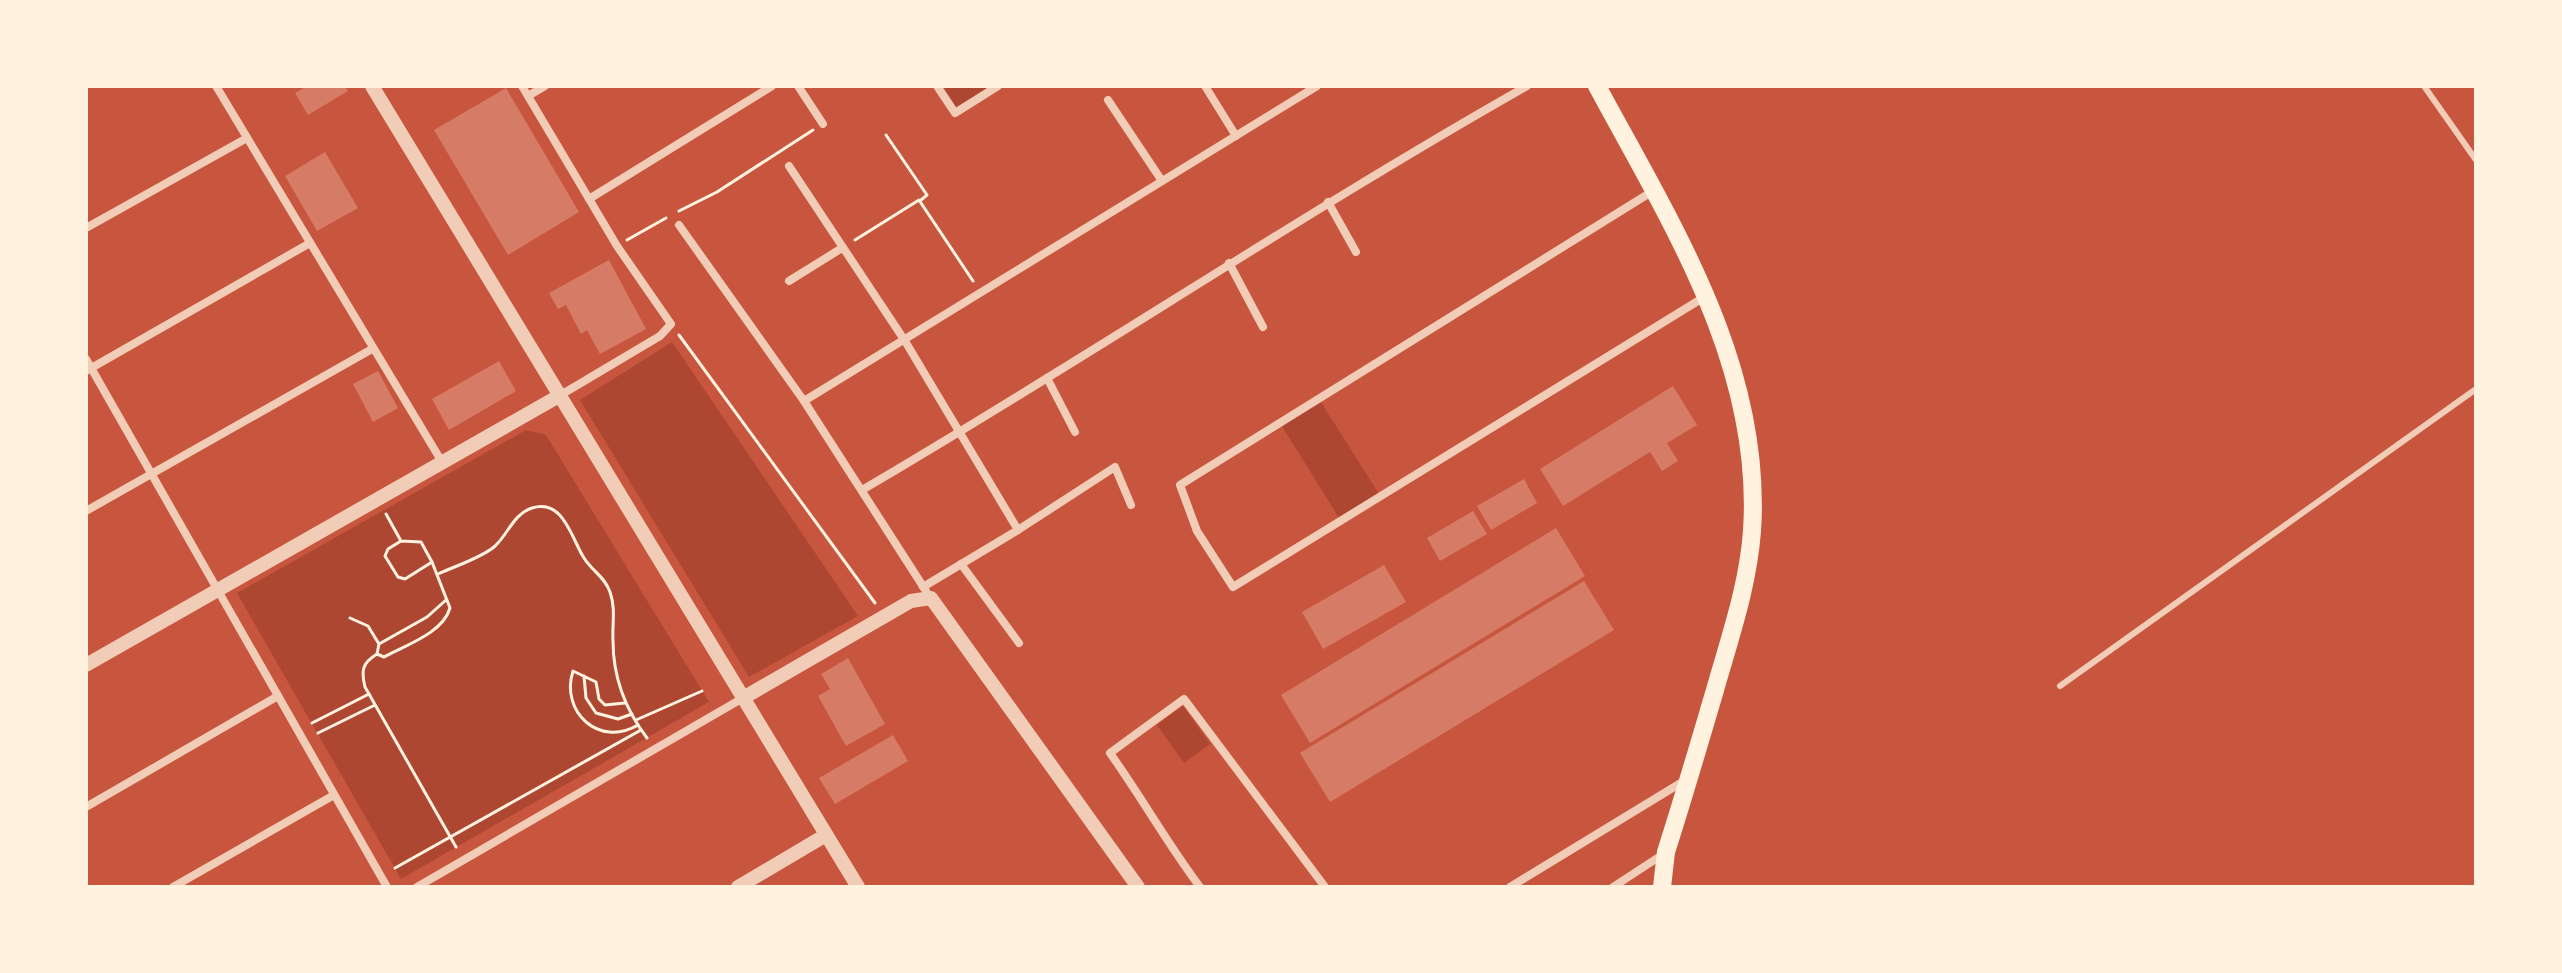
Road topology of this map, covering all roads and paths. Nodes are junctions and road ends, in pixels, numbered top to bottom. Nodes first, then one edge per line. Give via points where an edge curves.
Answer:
1 (216, 86) edge
2 (372, 86) edge
3 (522, 86) edge
4 (545, 86) edge
5 (772, 86) edge
6 (798, 86) edge
7 (937, 86) edge
8 (998, 86) edge
9 (1205, 86) edge
10 (1527, 86) edge
11 (1597, 86) edge
12 (2424, 86) edge
13 (1312, 87) edge
14 (528, 96) junction
15 (1108, 100) dead end
16 (823, 124) joint
17 (886, 135) dead end
18 (1236, 136) junction
19 (247, 138) junction
20 (2476, 160) edge
21 (789, 166) dead end
22 (1162, 181) junction
23 (1653, 191) junction
24 (589, 199) junction
25 (919, 200) junction
26 (1328, 202) junction
27 (679, 225) dead end
28 (86, 228) edge
29 (310, 243) junction
30 (617, 246) junction
31 (842, 248) junction
32 (1356, 252) dead end
33 (1229, 263) junction
34 (789, 281) dead end
35 (982, 294) junction
36 (1707, 296) junction
37 (671, 324) junction
38 (1263, 327) dead end
39 (905, 341) junction
40 (372, 349) junction
41 (86, 359) edge
42 (89, 370) edge
43 (1047, 378) junction
44 (2476, 389) edge
45 (559, 396) junction
46 (804, 401) junction
47 (960, 432) junction
48 (1075, 432) dead end
49 (442, 462) junction
50 (151, 473) junction
51 (862, 490) junction
52 (1131, 505) dead end
53 (384, 510) dead end
54 (86, 511) edge
55 (1018, 530) junction
56 (401, 541) junction
57 (432, 562) junction
58 (961, 564) junction
59 (438, 574) junction
60 (218, 590) junction
61 (927, 593) junction
62 (446, 600) junction
63 (884, 616) junction
64 (350, 618) dead end
65 (1019, 643) dead end
66 (379, 644) junction
67 (377, 654) junction
68 (86, 665) edge
69 (584, 676) junction
70 (2060, 686) dead end
71 (702, 691) dead end
72 (369, 694) junction
73 (278, 696) junction
74 (743, 698) junction
75 (625, 703) junction
76 (375, 705) junction
77 (338, 710) junction
78 (632, 714) junction
79 (344, 720) junction
80 (637, 722) junction
81 (312, 723) dead end
82 (641, 730) junction
83 (318, 733) dead end
84 (647, 738) dead end
85 (1689, 778) junction
86 (539, 788) junction
87 (334, 795) junction
88 (544, 797) dead end
89 (86, 807) edge
90 (826, 835) junction
91 (456, 847) dead end
92 (1666, 852) junction
93 (395, 868) dead end
94 (173, 887) edge
95 (387, 887) edge
96 (417, 887) edge
97 (738, 887) edge
98 (858, 887) edge
99 (1138, 887) edge
100 (1200, 887) edge
101 (1325, 887) edge
102 (1510, 887) edge
103 (1613, 887) edge
104 (1662, 887) edge

1 - 19 street
2 - 45 street
3 - 14 street
4 - 14 street
5 - 24 street
6 - 16 street
7 - 8 street via 955,113
9 - 18 street
10 - 26 street
11 - 23 main road
12 - 20 lane
13 - 18 street
14 - 24 street
15 - 22 street
16 - 30 path via 717,192
17 - 25 path via 927,195
18 - 22 street
19 - 28 street
19 - 29 street
21 - 31 street
22 - 35 street
23 - 36 main road
23 - 36 street via 1180,485 1197,531 1233,587
24 - 30 street
25 - 31 path
25 - 35 path
26 - 32 street
26 - 33 street
27 - 46 street
29 - 40 street
29 - 42 street
30 - 37 street
31 - 34 street
31 - 39 street
33 - 38 street
33 - 43 street
35 - 39 street
36 - 85 main road via 1743,413 1752,530 1744,592
37 - 45 street via 660,336
37 - 63 path
39 - 46 street
39 - 47 street
40 - 49 street
40 - 50 street
41 - 42 street
42 - 50 street
43 - 47 street
43 - 48 street
44 - 70 lane
45 - 49 street
45 - 74 street
46 - 51 street
47 - 51 street
47 - 55 street
49 - 60 street
50 - 54 street
50 - 60 street
51 - 61 street
52 - 55 street via 1115,467
53 - 56 path
55 - 58 street
56 - 57 path via 421,542
56 - 57 path via 385,556 398,577 417,575
57 - 59 path
58 - 61 street
58 - 65 street
59 - 62 path
59 - 75 path via 493,548 520,514 535,507 563,518 585,560 610,591 614,671
60 - 68 street
60 - 73 street
61 - 63 street
61 - 99 street
62 - 66 path
62 - 67 path via 450,608 439,627 384,657
63 - 74 street
64 - 66 path via 368,626
66 - 67 path
67 - 72 path via 363,666
69 - 75 path via 596,682 605,705
69 - 78 path via 586,698 596,713 618,719
69 - 80 path via 573,671 569,683 581,719 611,732 627,731
71 - 80 path
72 - 76 path
72 - 77 path
73 - 87 street
73 - 89 street
74 - 90 street
74 - 96 street
75 - 78 path
76 - 79 path
76 - 91 path
77 - 79 path
77 - 81 path
78 - 80 path
79 - 83 path
80 - 82 path
82 - 84 path
82 - 86 path
85 - 92 main road
85 - 102 street
86 - 88 path
86 - 93 path
87 - 94 street
87 - 95 street
90 - 97 street
90 - 98 street
92 - 103 street
92 - 104 main road
100 - 101 street via 1110,753 1184,699

